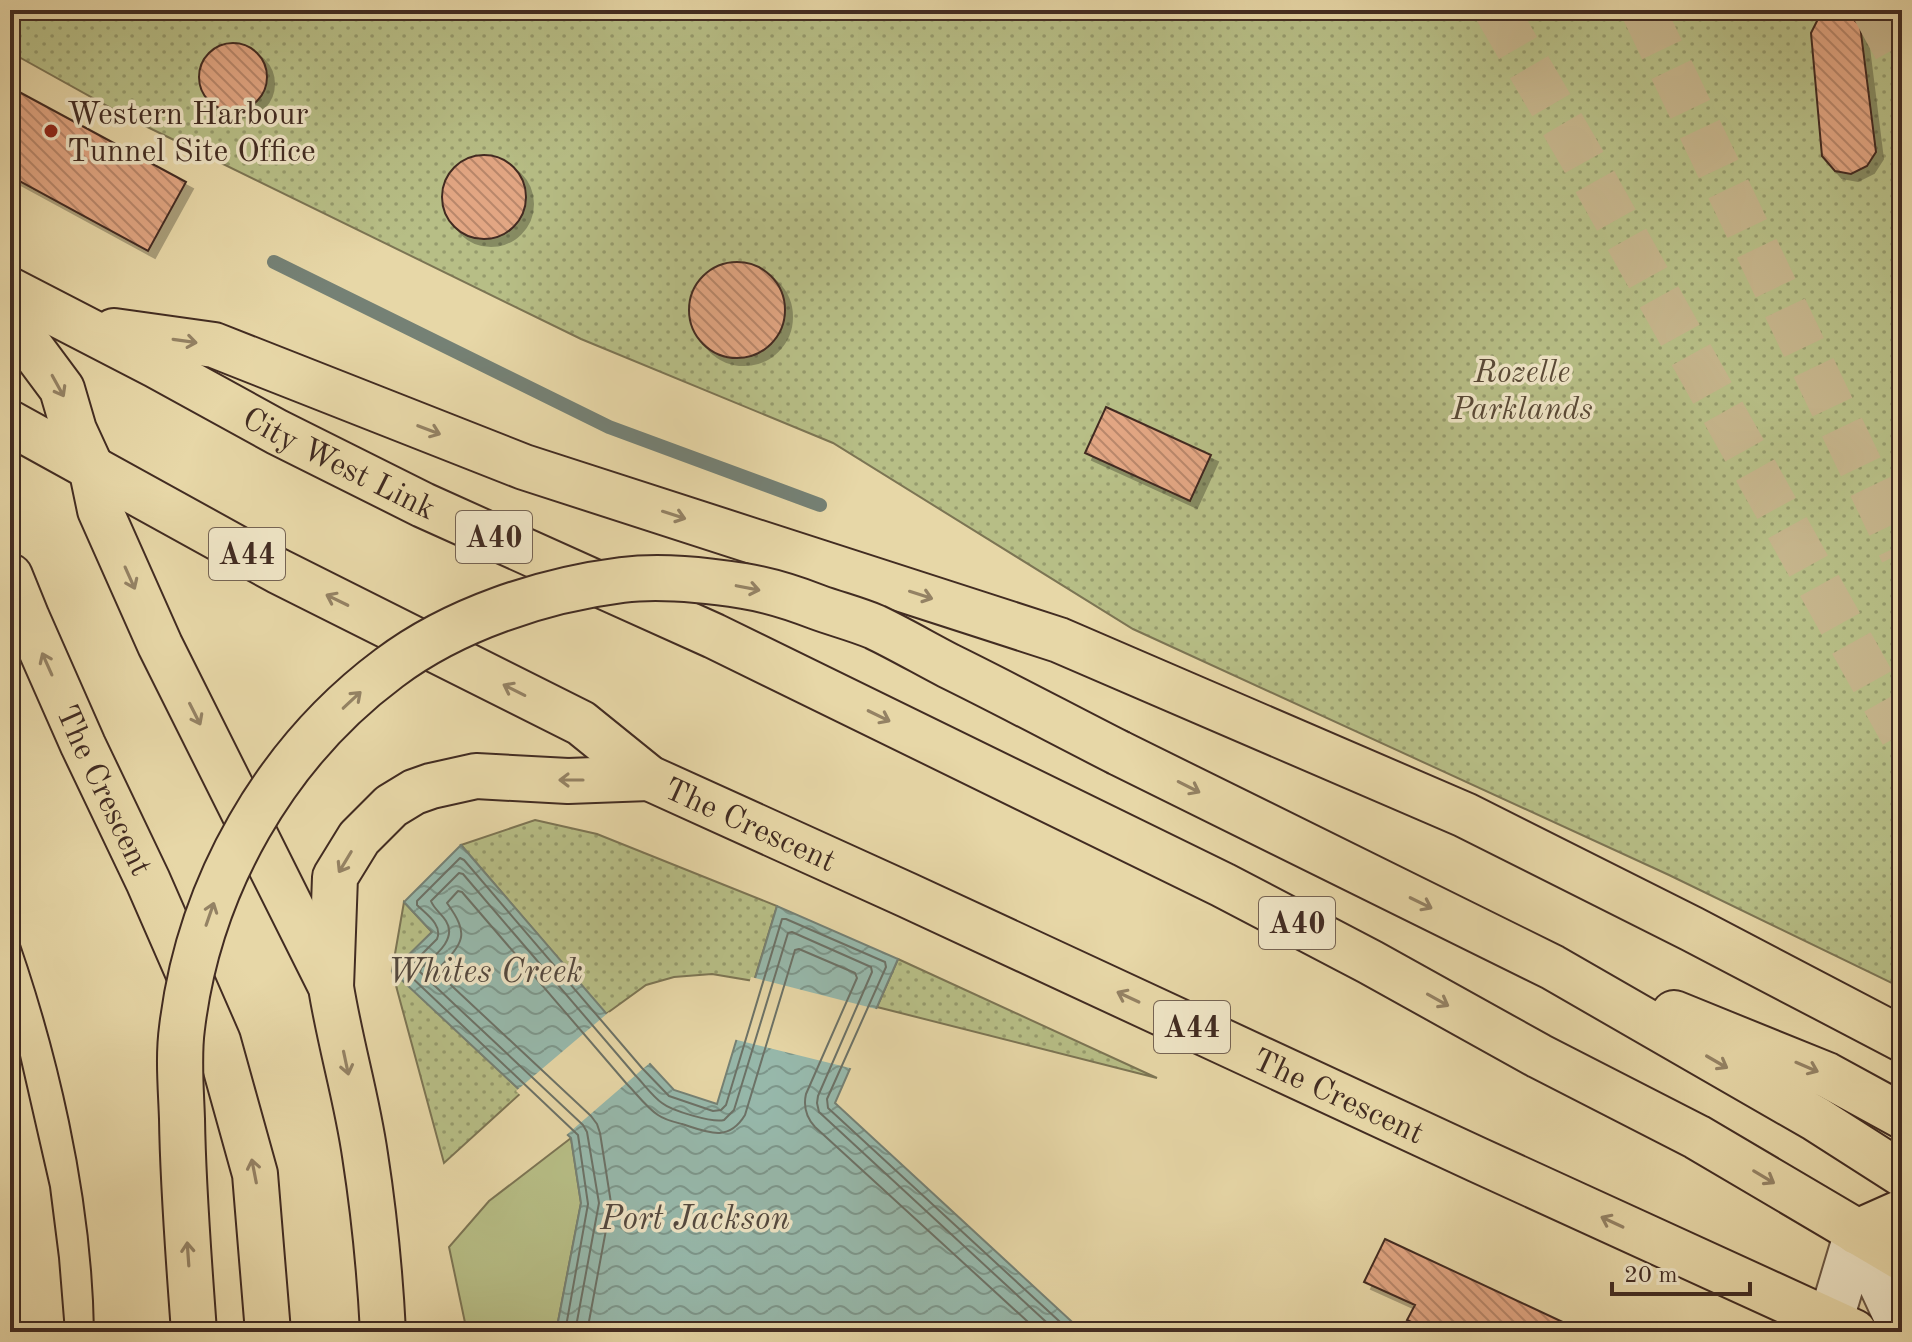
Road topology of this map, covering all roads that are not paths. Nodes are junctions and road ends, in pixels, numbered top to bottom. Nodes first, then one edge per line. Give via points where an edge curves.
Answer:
1 (10, 290) edge
2 (10, 319) edge
3 (80, 326) junction
4 (10, 423) edge
5 (91, 467) junction
6 (10, 576) edge
7 (649, 778) junction
8 (1552, 967) junction
9 (331, 987) junction
10 (1902, 1039) edge
11 (1902, 1116) edge
12 (1902, 1174) edge
13 (1902, 1212) edge
14 (1857, 1232) junction
15 (1902, 1258) edge
16 (1839, 1329) edge
17 (1902, 1329) edge
18 (194, 1332) edge
19 (268, 1332) edge
20 (383, 1332) edge

1 - 3 main road, City West Link
2 -> 5 main road via 62,389
3 -> 10 main road via 214,345 524,467 1059,640 1465,815
3 -> 14 main road, City West Link / A40 via 423,505 714,636 1223,885 1697,1137
4 - 5 main road, A44
7 -> 5 main road, A44 via 581,723 278,571
5 -> 9 main road via 100,510 160,645
19 -> 6 main road, The Crescent via 255,1174 218,1041
7 -> 9 main road via 476,776 431,786 391,806 359,838 335,877
16 -> 7 main road, The Crescent / A44
8 -> 11 main road via 1827,1075
8 -> 12 main road
18 -> 8 main road, bridge via 183,1178 181,1030 194,960 224,873 279,779 314,736 390,667 437,637 487,615 566,590 664,578 746,586 874,627
9 -> 20 main road via 365,1154
13 - 14 main road
14 - 15 main road
14 - 16 street
14 - 17 street

